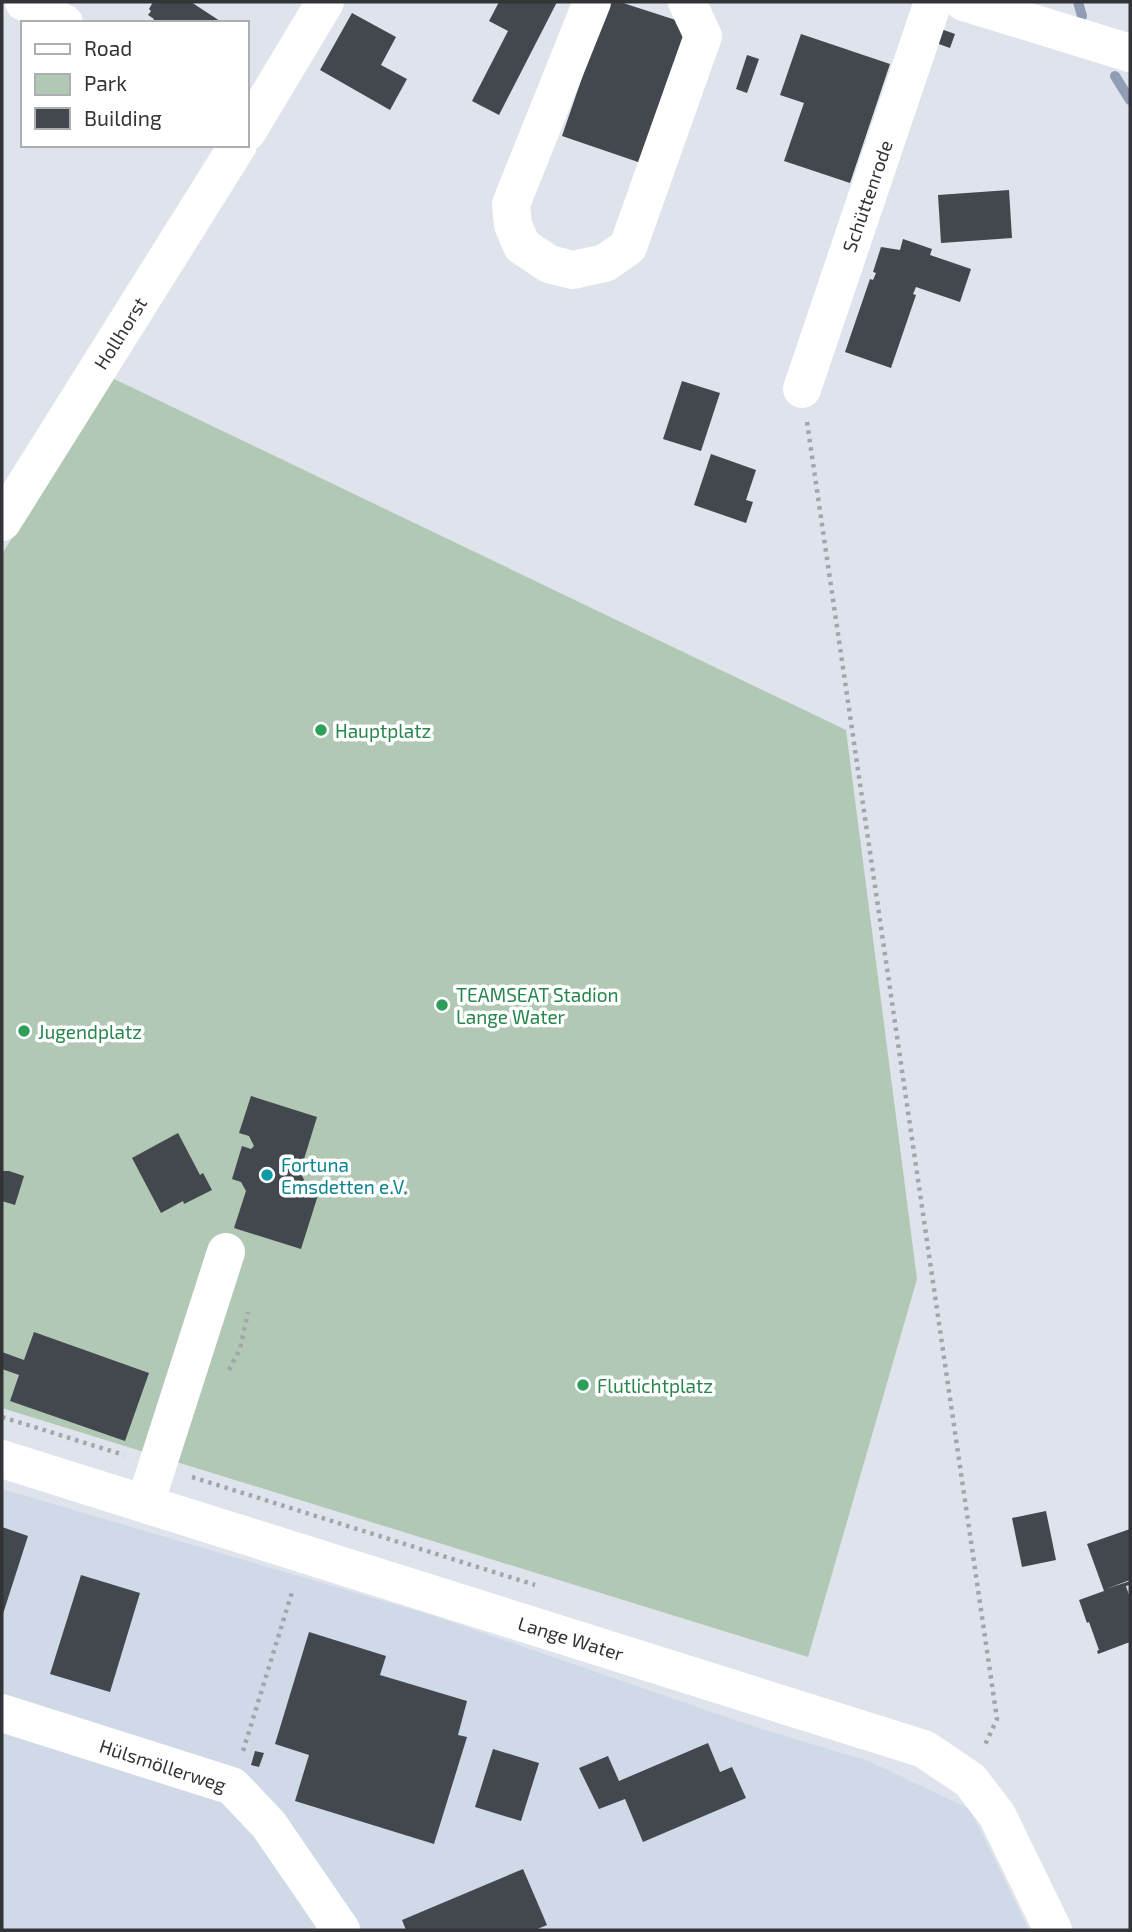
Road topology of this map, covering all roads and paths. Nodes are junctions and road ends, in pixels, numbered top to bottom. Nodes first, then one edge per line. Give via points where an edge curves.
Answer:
1 (24, 2) edge
2 (325, 2) edge
3 (592, 2) edge
4 (687, 2) edge
5 (933, 2) edge
6 (964, 2) edge
7 (60, 21) edge
8 (1130, 53) edge
9 (248, 127) edge
10 (235, 147) edge
11 (802, 389) joint
12 (2, 522) edge
13 (226, 1252) dead end
14 (2, 1459) edge
15 (145, 1504) junction
16 (304, 1554) junction
17 (2, 1713) edge
18 (970, 1780) junction
19 (232, 1786) junction
20 (341, 1930) edge
21 (1053, 1930) edge

1 - 7 street
2 - 9 street, Hollhorst
3 - 4 street via 511,204 522,246 549,264 573,270 605,263 628,247 703,36
5 - 11 street, Schüttenrode
6 - 8 street
10 - 12 street, Hollhorst
11 - 18 path via 997,1719
13 - 15 street
14 - 15 street, Lange Water
15 - 16 street, Lange Water
16 - 18 street, Lange Water via 924,1749
16 - 19 path
17 - 19 street, Hülsmöllerweg
18 - 21 street, Lange Water via 997,1815
19 - 20 street, Hülsmöllerweg via 269,1825

